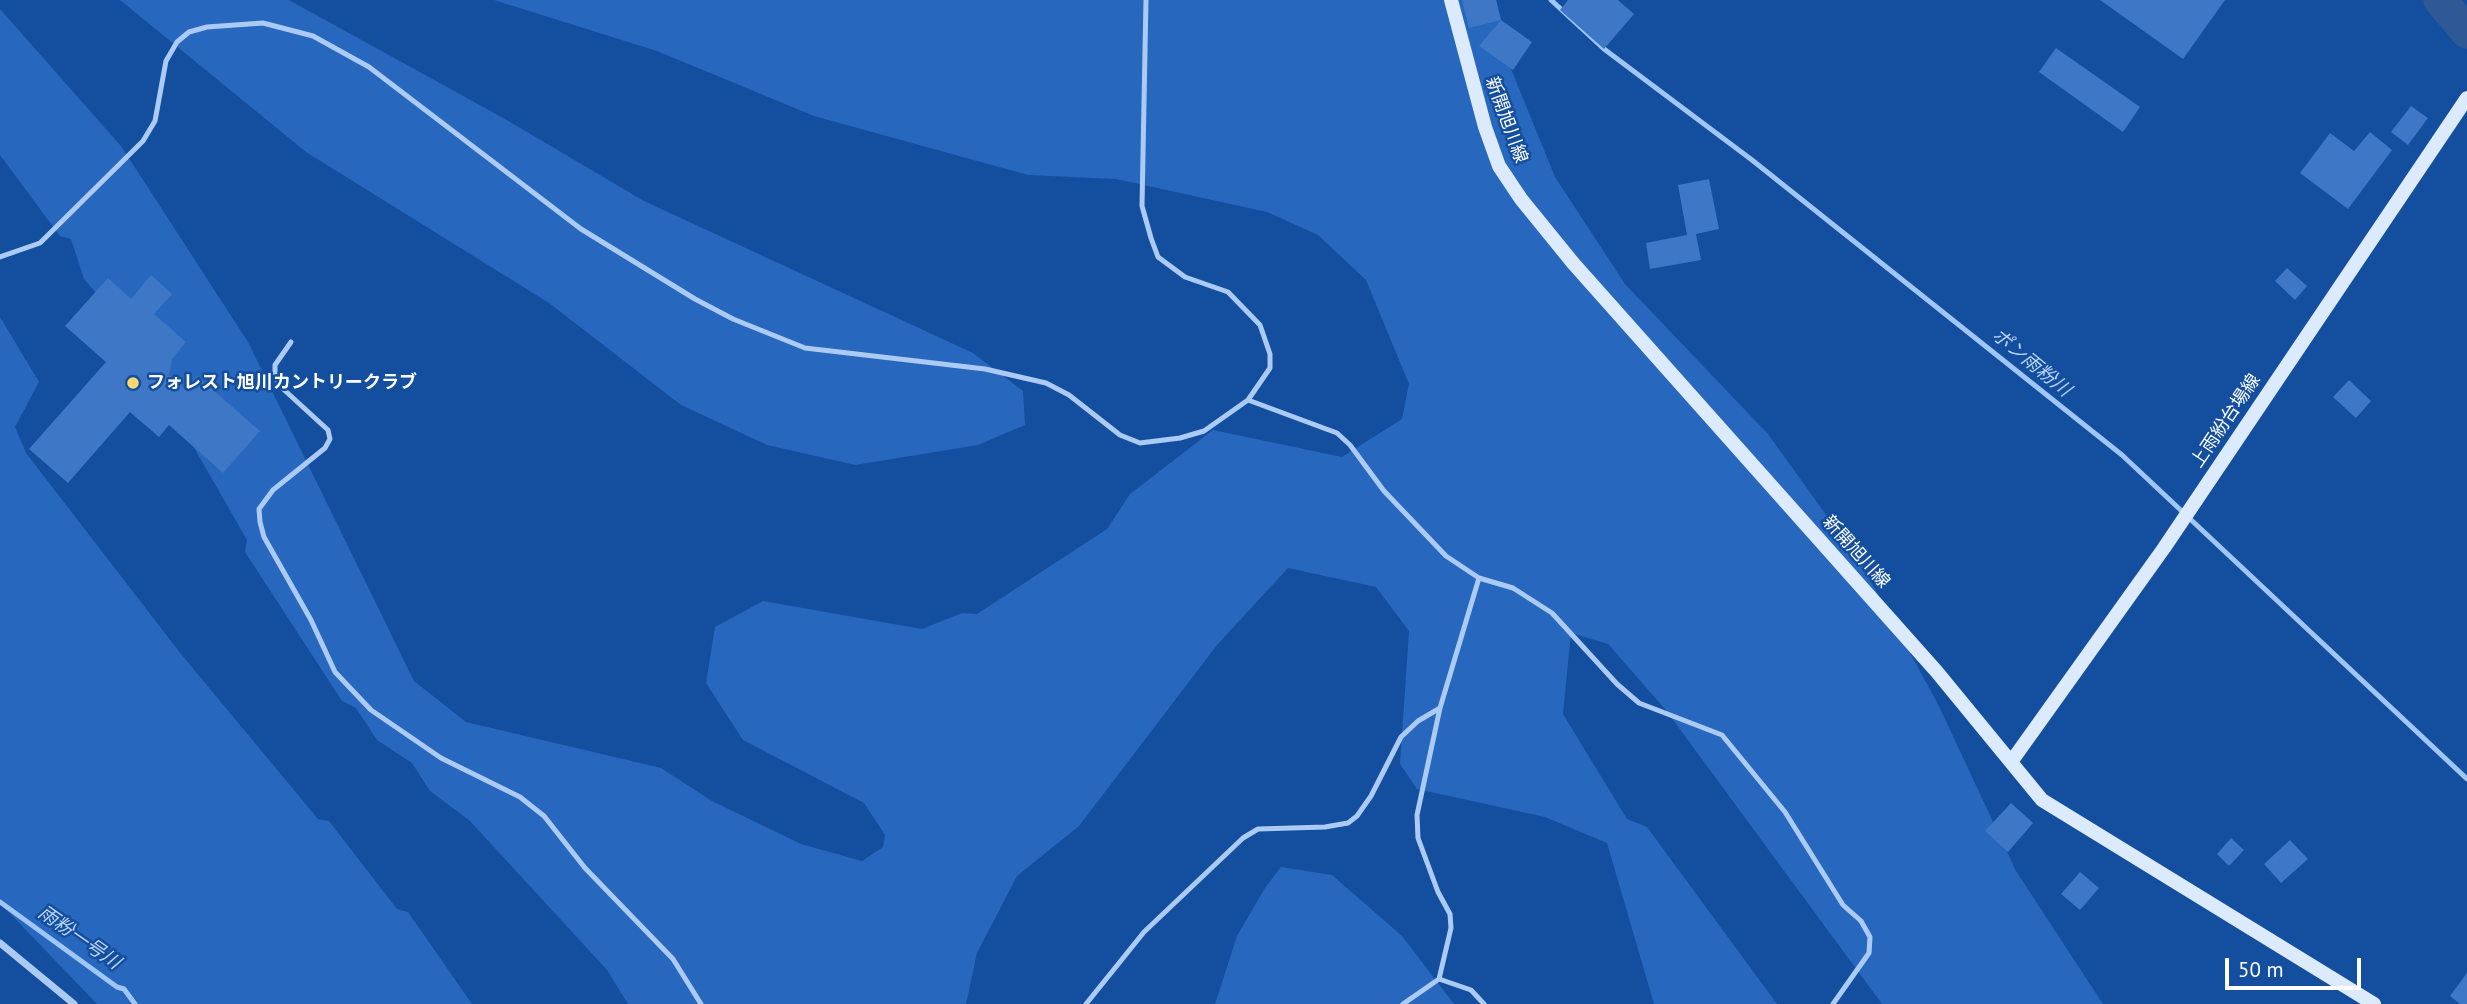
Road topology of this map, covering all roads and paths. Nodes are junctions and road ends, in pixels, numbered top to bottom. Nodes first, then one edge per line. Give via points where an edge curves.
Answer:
1 (1146, 0) edge
2 (1451, 0) edge
3 (2467, 98) edge
4 (0, 257) edge
5 (291, 342) dead end
6 (1248, 400) junction
7 (1479, 578) junction
8 (1440, 708) junction
9 (2011, 762) junction
10 (0, 943) edge
11 (1439, 979) junction
12 (74, 1004) edge
13 (701, 1004) edge
14 (1086, 1004) edge
15 (1403, 1004) edge
16 (1484, 1004) edge
17 (1833, 1004) edge
18 (2374, 1004) edge

1 - 6 lane via 1142,206 1158,257 1185,277 1228,292 1260,325 1270,368
2 - 9 main road, 新開旭川線 via 1499,166 1521,200
3 - 9 main road, 上雨紛台場線 via 2164,548
4 - 6 lane via 40,243 143,141 155,121 166,61 177,42 206,27 263,23 290,27 346,53 581,229 695,299 805,348 985,369 1046,383 1120,435 1140,443 1204,430
5 - 13 lane via 275,365 275,377 328,430 330,439 273,490 259,509 260,522 335,673 371,710 431,751 520,797 544,816 585,868 673,959
6 - 7 lane via 1337,433 1427,538
7 - 8 lane
7 - 17 lane via 1513,588 1552,613 1639,703 1722,735 1785,812 1843,905 1870,937 1869,953
8 - 11 lane via 1417,815 1418,838 1450,914
8 - 14 lane via 1401,737 1357,816 1348,823 1325,827 1258,829 1243,838 1144,932
9 - 18 main road, 新開旭川線 via 2042,800
10 - 12 street
11 - 15 lane
11 - 16 lane via 1471,990

